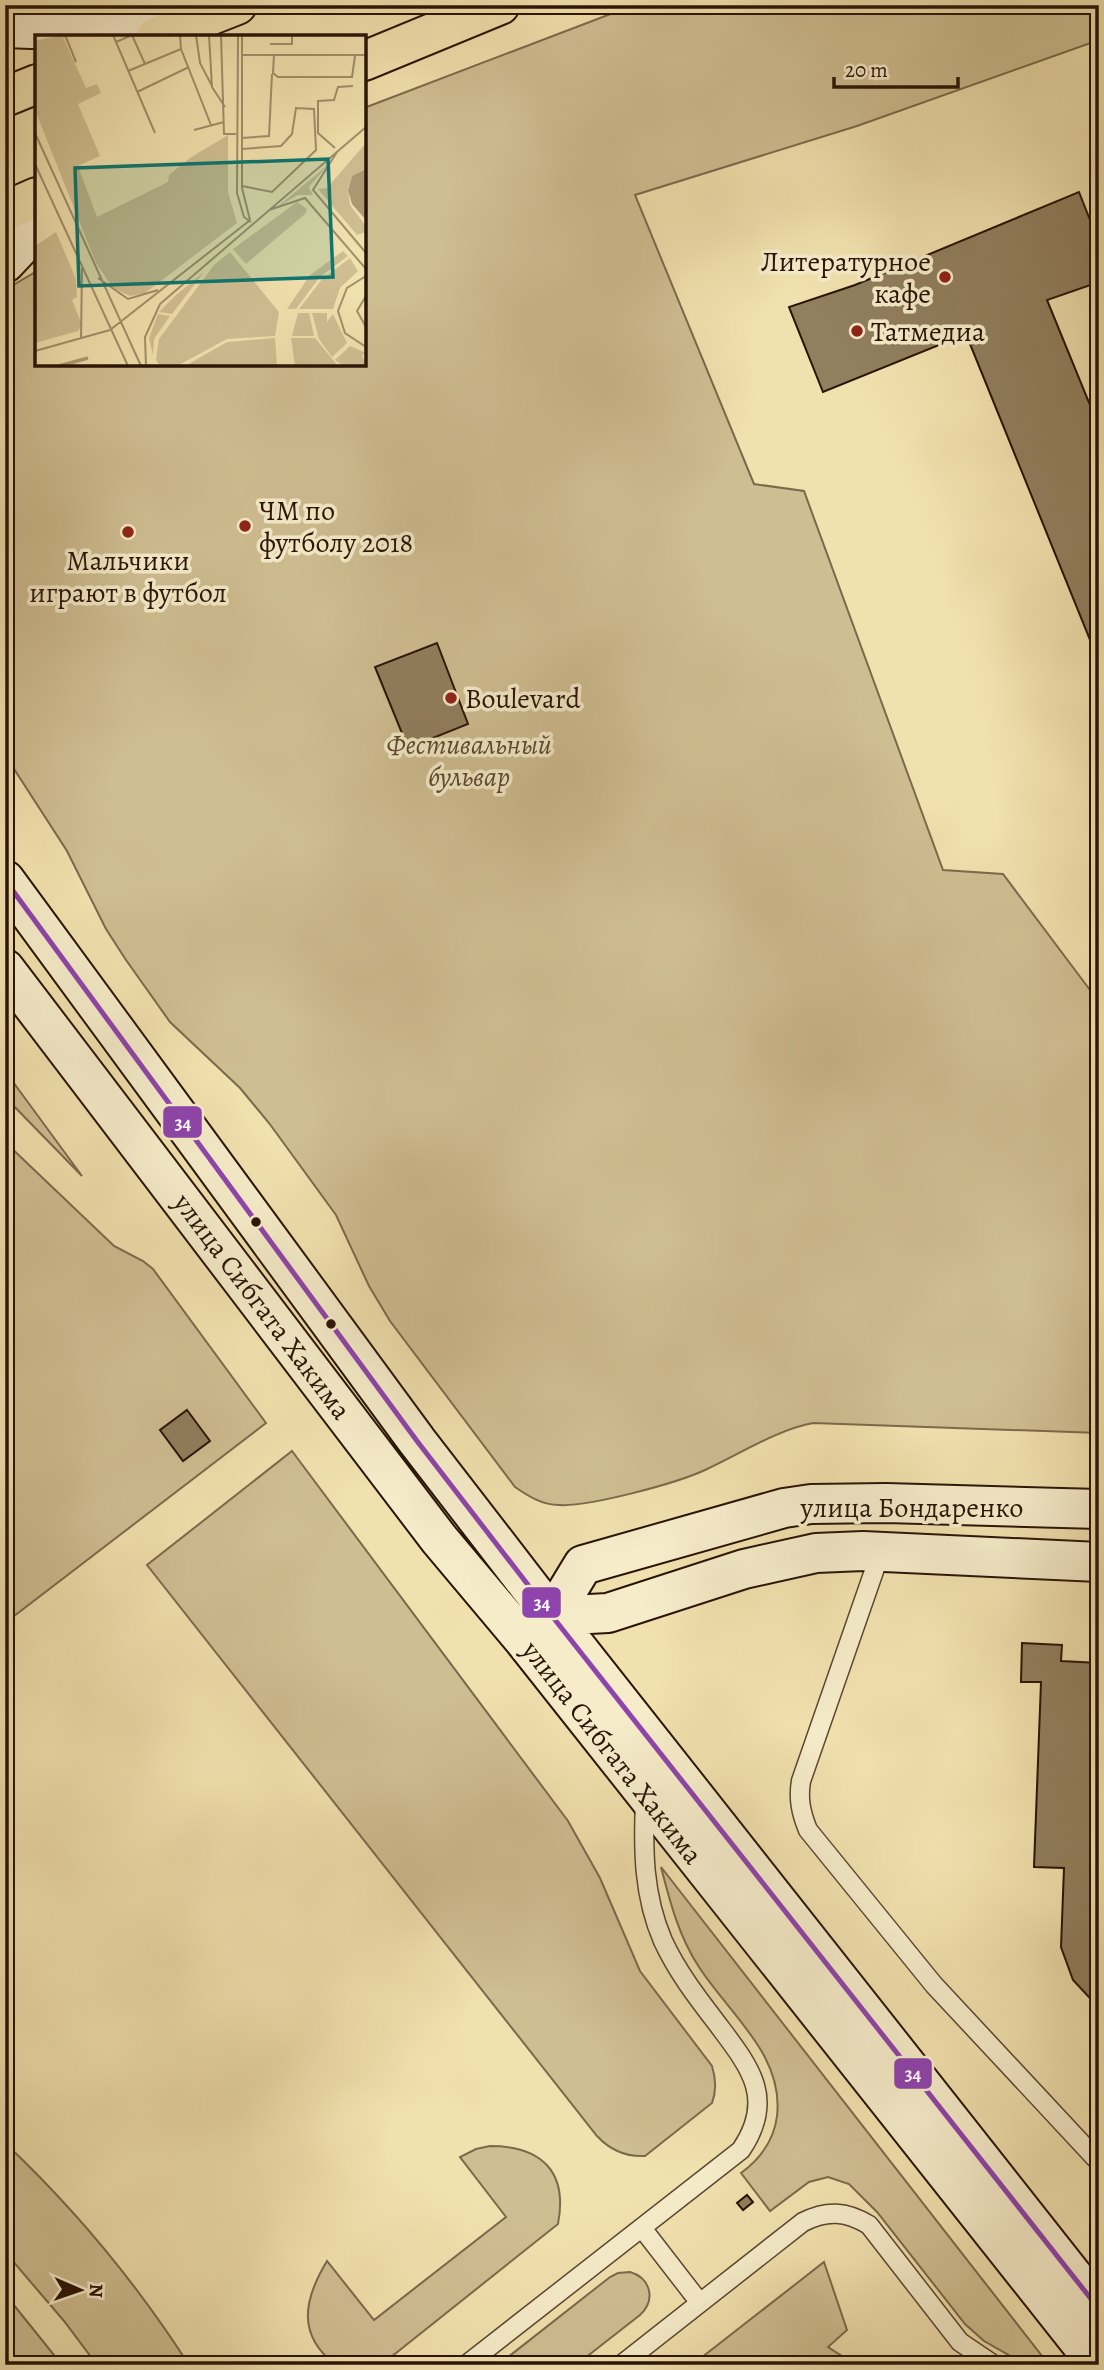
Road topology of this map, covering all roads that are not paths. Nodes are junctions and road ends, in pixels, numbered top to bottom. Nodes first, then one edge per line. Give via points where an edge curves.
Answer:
1 (237, 5) edge
2 (500, 5) edge
3 (5, 28) edge
4 (160, 35) edge
5 (366, 60) edge
6 (35, 85) edge
7 (5, 97) edge
8 (35, 198) edge
9 (5, 211) edge
10 (35, 231) edge
11 (5, 263) edge
12 (5, 880) edge
13 (5, 969) edge
14 (1099, 1509) edge
15 (881, 1551) junction
16 (1099, 1562) edge
17 (538, 1627) junction
18 (646, 1793) junction
19 (1099, 2162) edge
20 (642, 2228) junction
21 (700, 2303) junction
22 (1099, 2309) edge
23 (466, 2365) edge
24 (621, 2365) edge
25 (994, 2365) edge
26 (1098, 2365) edge

1 - 4 main road
2 - 5 main road
3 - 4 main road
6 - 7 main road
8 - 9 main road
10 - 11 main road
12 - 17 main road, улица Сибгата Хакима via 417,1441
13 - 17 main road, улица Сибгата Хакима via 439,1539
14 - 17 main road, улица Бондаренко via 799,1505 583,1565
15 - 16 main road, улица Бондаренко
15 - 17 main road, улица Бондаренко via 798,1556 608,1613
15 - 19 lane via 801,1781 802,1816 808,1830 934,1985
17 - 18 main road, улица Сибгата Хакима
17 - 22 main road, улица Сибгата Хакима
18 - 20 lane via 644,1874 662,1938 690,1987 746,2062 757,2087 757,2116 741,2150
18 - 26 main road, улица Сибгата Хакима
20 - 21 lane
20 - 23 lane
21 - 24 lane
21 - 25 lane via 803,2222 831,2213 852,2216 869,2225 960,2342

